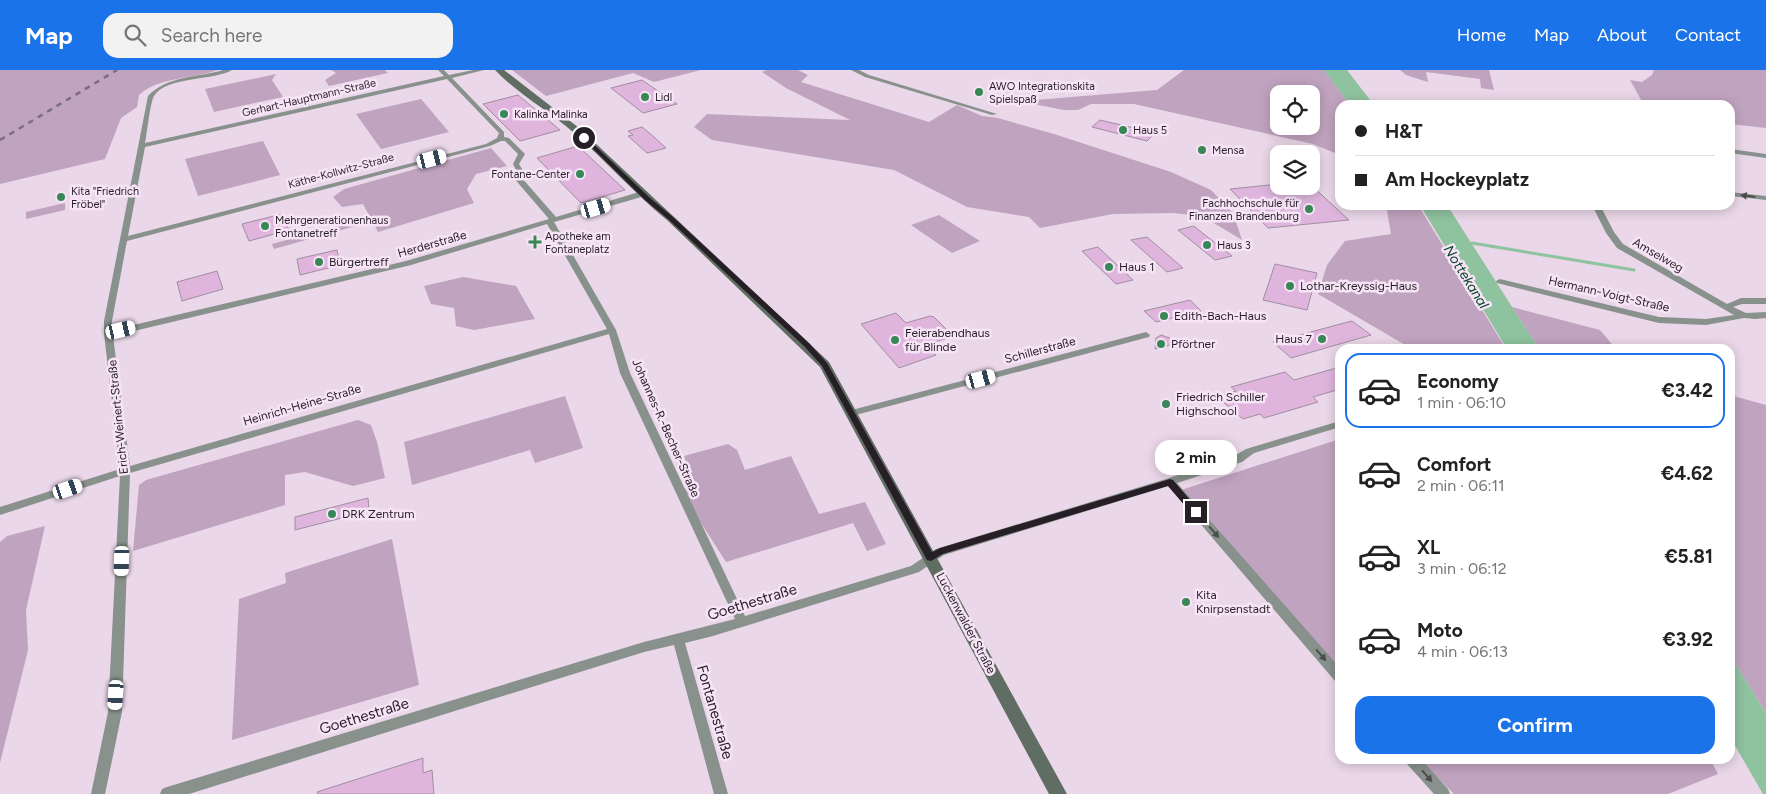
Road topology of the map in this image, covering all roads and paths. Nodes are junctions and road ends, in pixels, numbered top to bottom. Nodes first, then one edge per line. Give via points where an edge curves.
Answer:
1 (229, 70) edge
2 (441, 70) edge
3 (481, 70) edge
4 (499, 70) edge
5 (854, 70) edge
6 (449, 77) junction
7 (994, 114) dead end
8 (500, 139) junction
9 (141, 146) junction
10 (1735, 153) edge
11 (1766, 156) edge
12 (642, 194) junction
13 (1735, 195) edge
14 (1766, 198) edge
15 (1598, 210) edge
16 (552, 220) junction
17 (124, 239) junction
18 (1500, 281) dead end
19 (1766, 300) edge
20 (1726, 307) junction
21 (1743, 316) junction
22 (1766, 316) edge
23 (612, 330) junction
24 (108, 334) junction
25 (1146, 335) dead end
26 (852, 412) junction
27 (1335, 426) edge
28 (125, 471) junction
29 (1170, 482) junction
30 (0, 511) edge
31 (931, 558) junction
32 (742, 622) junction
33 (678, 639) junction
34 (1335, 671) edge
35 (1416, 764) edge
36 (98, 794) edge
37 (167, 794) edge
38 (721, 794) edge
39 (1058, 794) edge
40 (1443, 794) edge

1 - 9 street, Erich-Weinert-Straße via 173,83 153,93
2 - 6 street
3 - 6 street, Gerhart-Hauptmann-Straße
4 - 12 main road, Luckenwalder Straße via 576,130
5 - 7 street
6 - 8 street via 502,133
6 - 9 street, Gerhart-Hauptmann-Straße
8 - 16 street, Johannes-R.-Becher-Straße via 507,139 522,154 516,164 521,172 517,176
8 - 17 street, Käthe-Kollwitz-Straße
9 - 17 street, Erich-Weinert-Straße
10 - 11 street
12 - 16 street, Herderstraße
12 - 26 main road, Luckenwalder Straße via 813,351 830,372
14 -> 13 street
15 - 20 street, Amselweg via 1620,246
16 - 23 street, Johannes-R.-Becher-Straße
16 - 24 street, Herderstraße via 402,264
17 - 24 street, Erich-Weinert-Straße
18 - 21 street, Hermann-Voigt-Straße via 1659,320 1706,322
19 - 20 street via 1741,301
20 - 21 street, Hermann-Voigt-Straße
21 - 22 street, Hermann-Voigt-Straße
23 - 28 street, Heinrich-Heine-Straße
23 - 32 street, Johannes-R.-Becher-Straße via 626,374
24 - 28 street, Erich-Weinert-Straße
25 - 26 street, Schillerstraße
26 - 31 main road, Luckenwalder Straße
27 - 29 street, Goethestraße via 1250,451 1238,459
28 - 30 street, Heinrich-Heine-Straße
28 - 36 street, Erich-Weinert-Straße via 115,712
29 - 31 street, Goethestraße via 940,552
29 -> 34 street
31 - 32 street, Goethestraße via 915,568
31 - 39 main road, Luckenwalder Straße
32 - 33 street, Goethestraße
33 - 37 street, Goethestraße
33 - 38 street, Fontanestraße
35 -> 40 street

